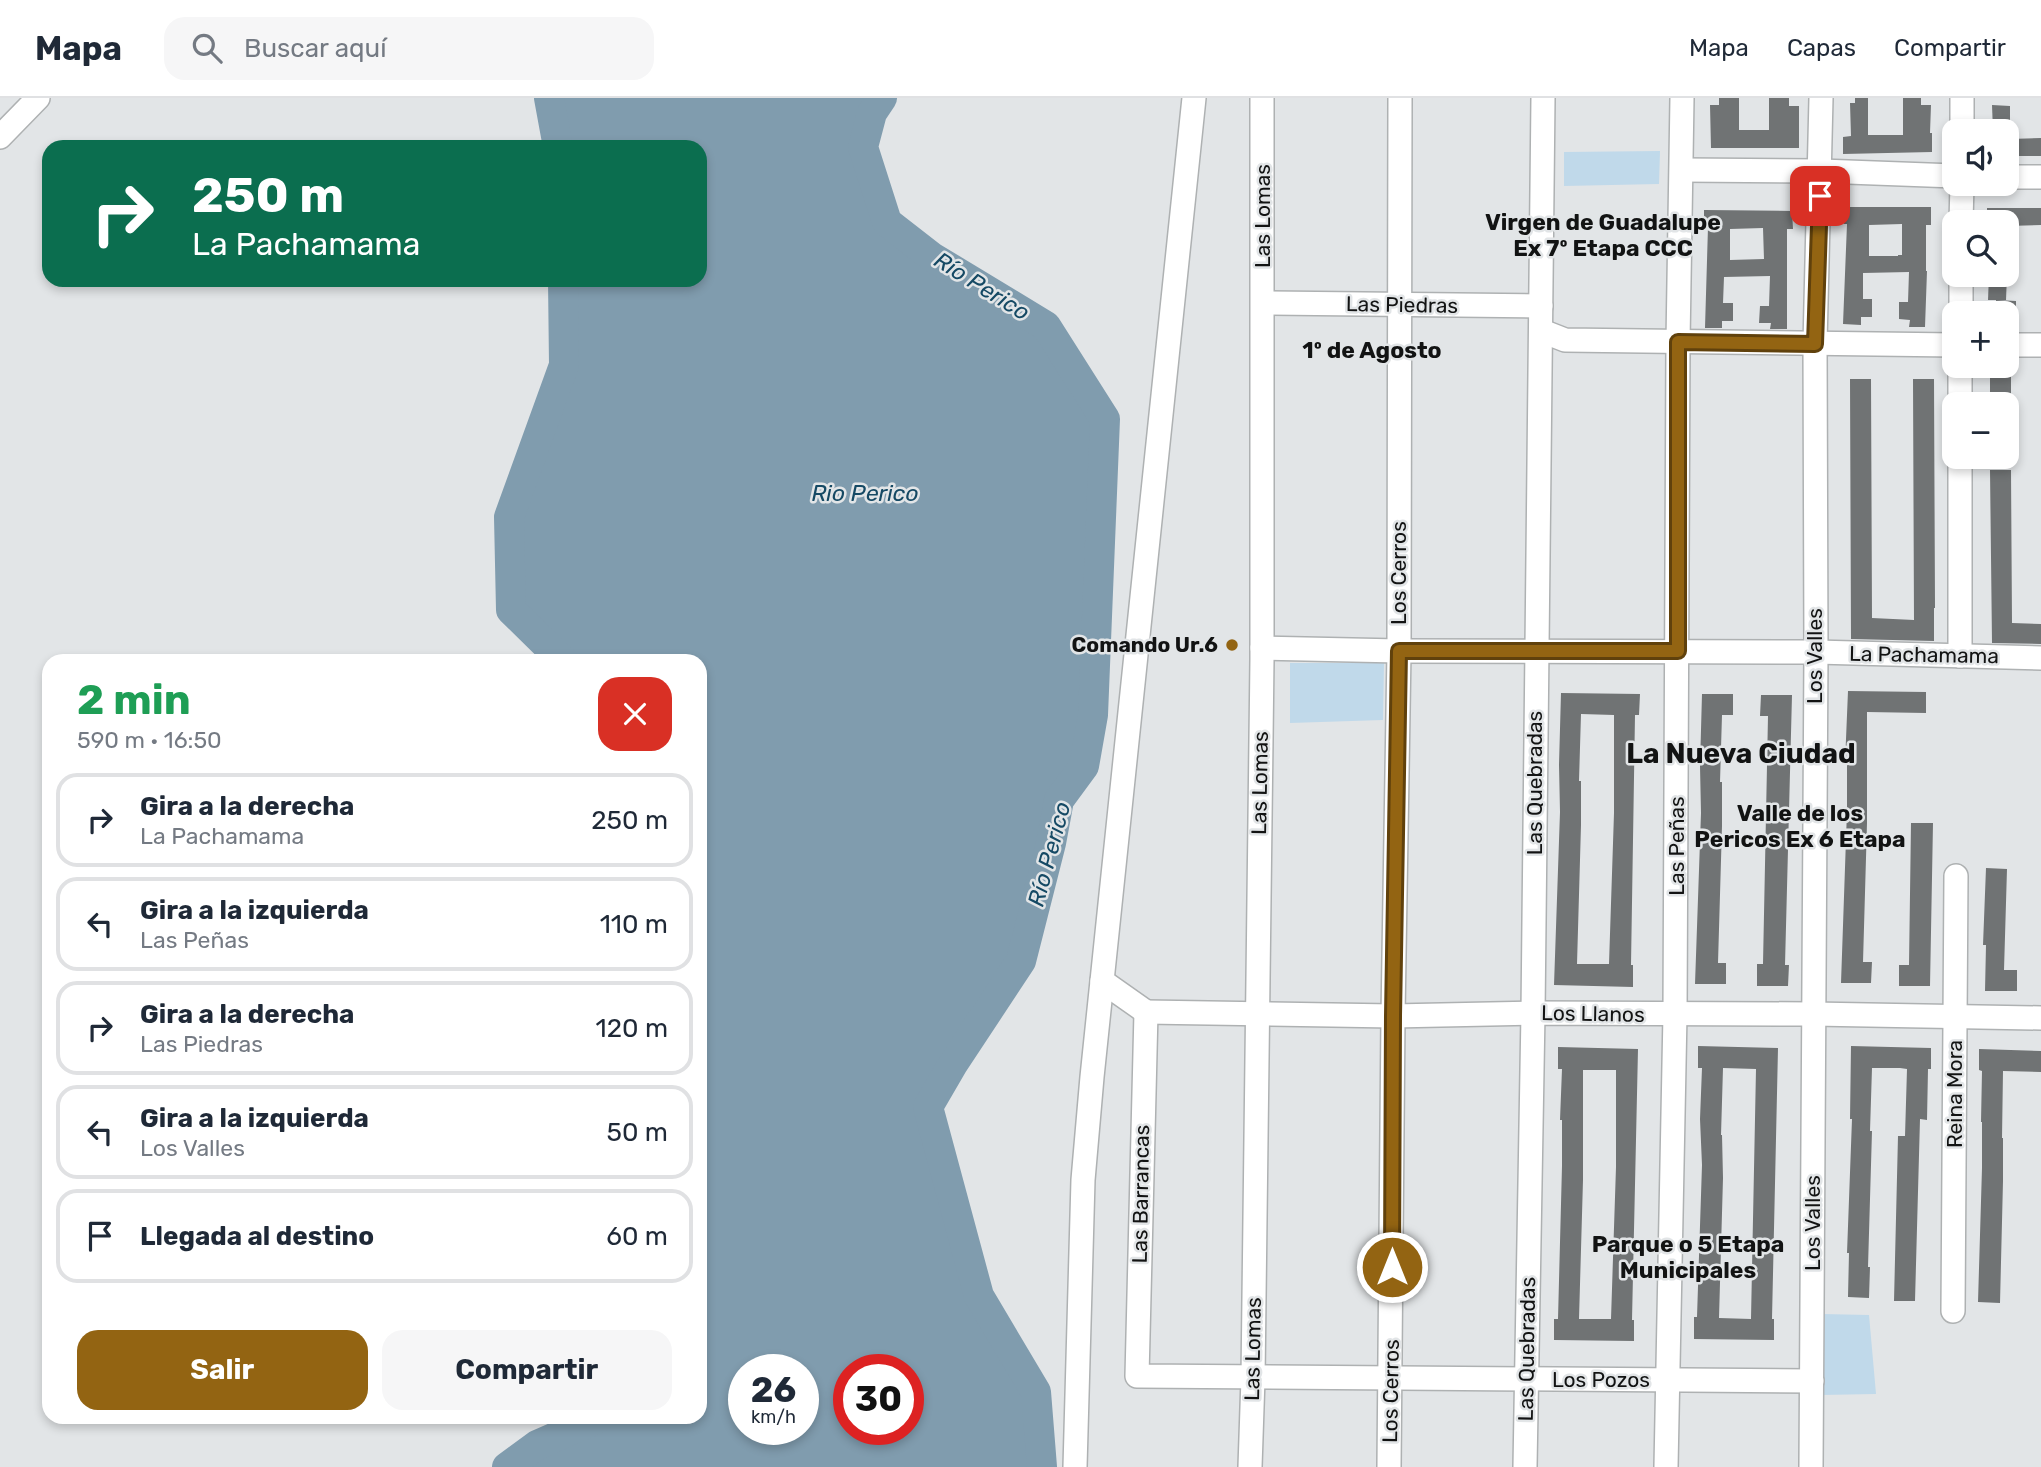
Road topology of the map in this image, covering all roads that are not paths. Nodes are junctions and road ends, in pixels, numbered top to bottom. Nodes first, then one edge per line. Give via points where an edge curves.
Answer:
1 (38, 98) edge
2 (1194, 98) edge
3 (1262, 98) edge
4 (1400, 98) edge
5 (1543, 98) edge
6 (1682, 98) edge
7 (1821, 98) edge
8 (1962, 98) edge
9 (1962, 119) edge
10 (0, 136) edge
11 (1682, 170) junction
12 (1821, 171) junction
13 (1942, 176) edge
14 (2019, 177) edge
15 (2041, 177) edge
16 (1263, 303) junction
17 (1399, 306) junction
18 (1541, 306) junction
19 (1542, 331) junction
20 (1678, 342) junction
21 (1815, 344) junction
22 (1942, 345) edge
23 (2019, 345) edge
24 (2041, 345) edge
25 (1960, 469) edge
26 (1262, 648) junction
27 (1399, 651) junction
28 (1536, 651) junction
29 (1678, 651) junction
30 (1816, 652) junction
31 (1959, 656) junction
32 (2041, 657) edge
33 (1956, 876) dead end
34 (1102, 981) junction
35 (1146, 1013) junction
36 (1533, 1013) junction
37 (1257, 1014) junction
38 (1675, 1014) junction
39 (1813, 1014) junction
40 (1393, 1016) junction
41 (1956, 1017) junction
42 (2041, 1017) edge
43 (1954, 1311) dead end
44 (1137, 1376) joint
45 (1253, 1378) junction
46 (1391, 1379) junction
47 (1527, 1379) junction
48 (1667, 1380) junction
49 (1812, 1381) junction
50 (1075, 1467) edge
51 (1250, 1467) edge
52 (1389, 1467) edge
53 (1525, 1467) edge
54 (1665, 1467) edge
55 (1811, 1467) edge

1 - 10 street
2 - 34 street
3 - 16 street, Las Lomas
4 - 17 street, Los Cerros
5 - 18 street, Las Quebradas
6 - 11 street, Las Peñas
7 - 12 street, Los Valles
8 - 9 street
11 - 12 street
11 - 20 street, Las Peñas
12 - 13 street
12 - 21 street, Los Valles
14 - 15 street
16 - 17 street, Las Piedras
16 - 26 street, Las Lomas
17 - 18 street, Las Piedras
17 - 27 street, Los Cerros
18 - 19 street, Las Quebradas
19 - 20 street via 1565,340
19 - 28 street, Las Quebradas
20 - 21 street
20 - 29 street, Las Peñas
21 - 22 street
21 - 30 street, Los Valles
23 - 24 street
25 - 31 street
26 - 27 street, La Pachamama
26 - 37 street, Las Lomas
27 - 28 street, La Pachamama
27 - 40 street, Los Cerros
28 - 29 street, La Pachamama
28 - 36 street, Las Quebradas
29 - 30 street, La Pachamama
29 - 38 street, Las Peñas
30 - 31 street, La Pachamama
30 - 39 street, Los Valles
31 - 32 street, La Pachamama
33 - 41 street, Reina Mora
34 - 35 street
34 - 50 street via 1083,1180
35 - 37 street, Los Llanos
35 - 44 street, Las Barrancas
36 - 38 street, Los Llanos
36 - 40 street, Los Llanos
36 - 47 street, Las Quebradas
37 - 40 street, Los Llanos
37 - 45 street, Las Lomas
38 - 39 street, Los Llanos
38 - 48 street, Las Peñas
39 - 41 street, Los Llanos
39 - 49 street, Los Valles
40 - 46 street, Los Cerros
41 - 42 street, Los Llanos
41 - 43 street, Reina Mora
44 - 45 street, Los Pozos
45 - 46 street, Los Pozos
45 - 51 street, Las Lomas
46 - 47 street, Los Pozos
46 - 52 street, Los Cerros
47 - 48 street, Los Pozos
47 - 53 street, Las Quebradas
48 - 49 street, Los Pozos
48 - 54 street, Las Peñas
49 - 55 street, Los Valles

